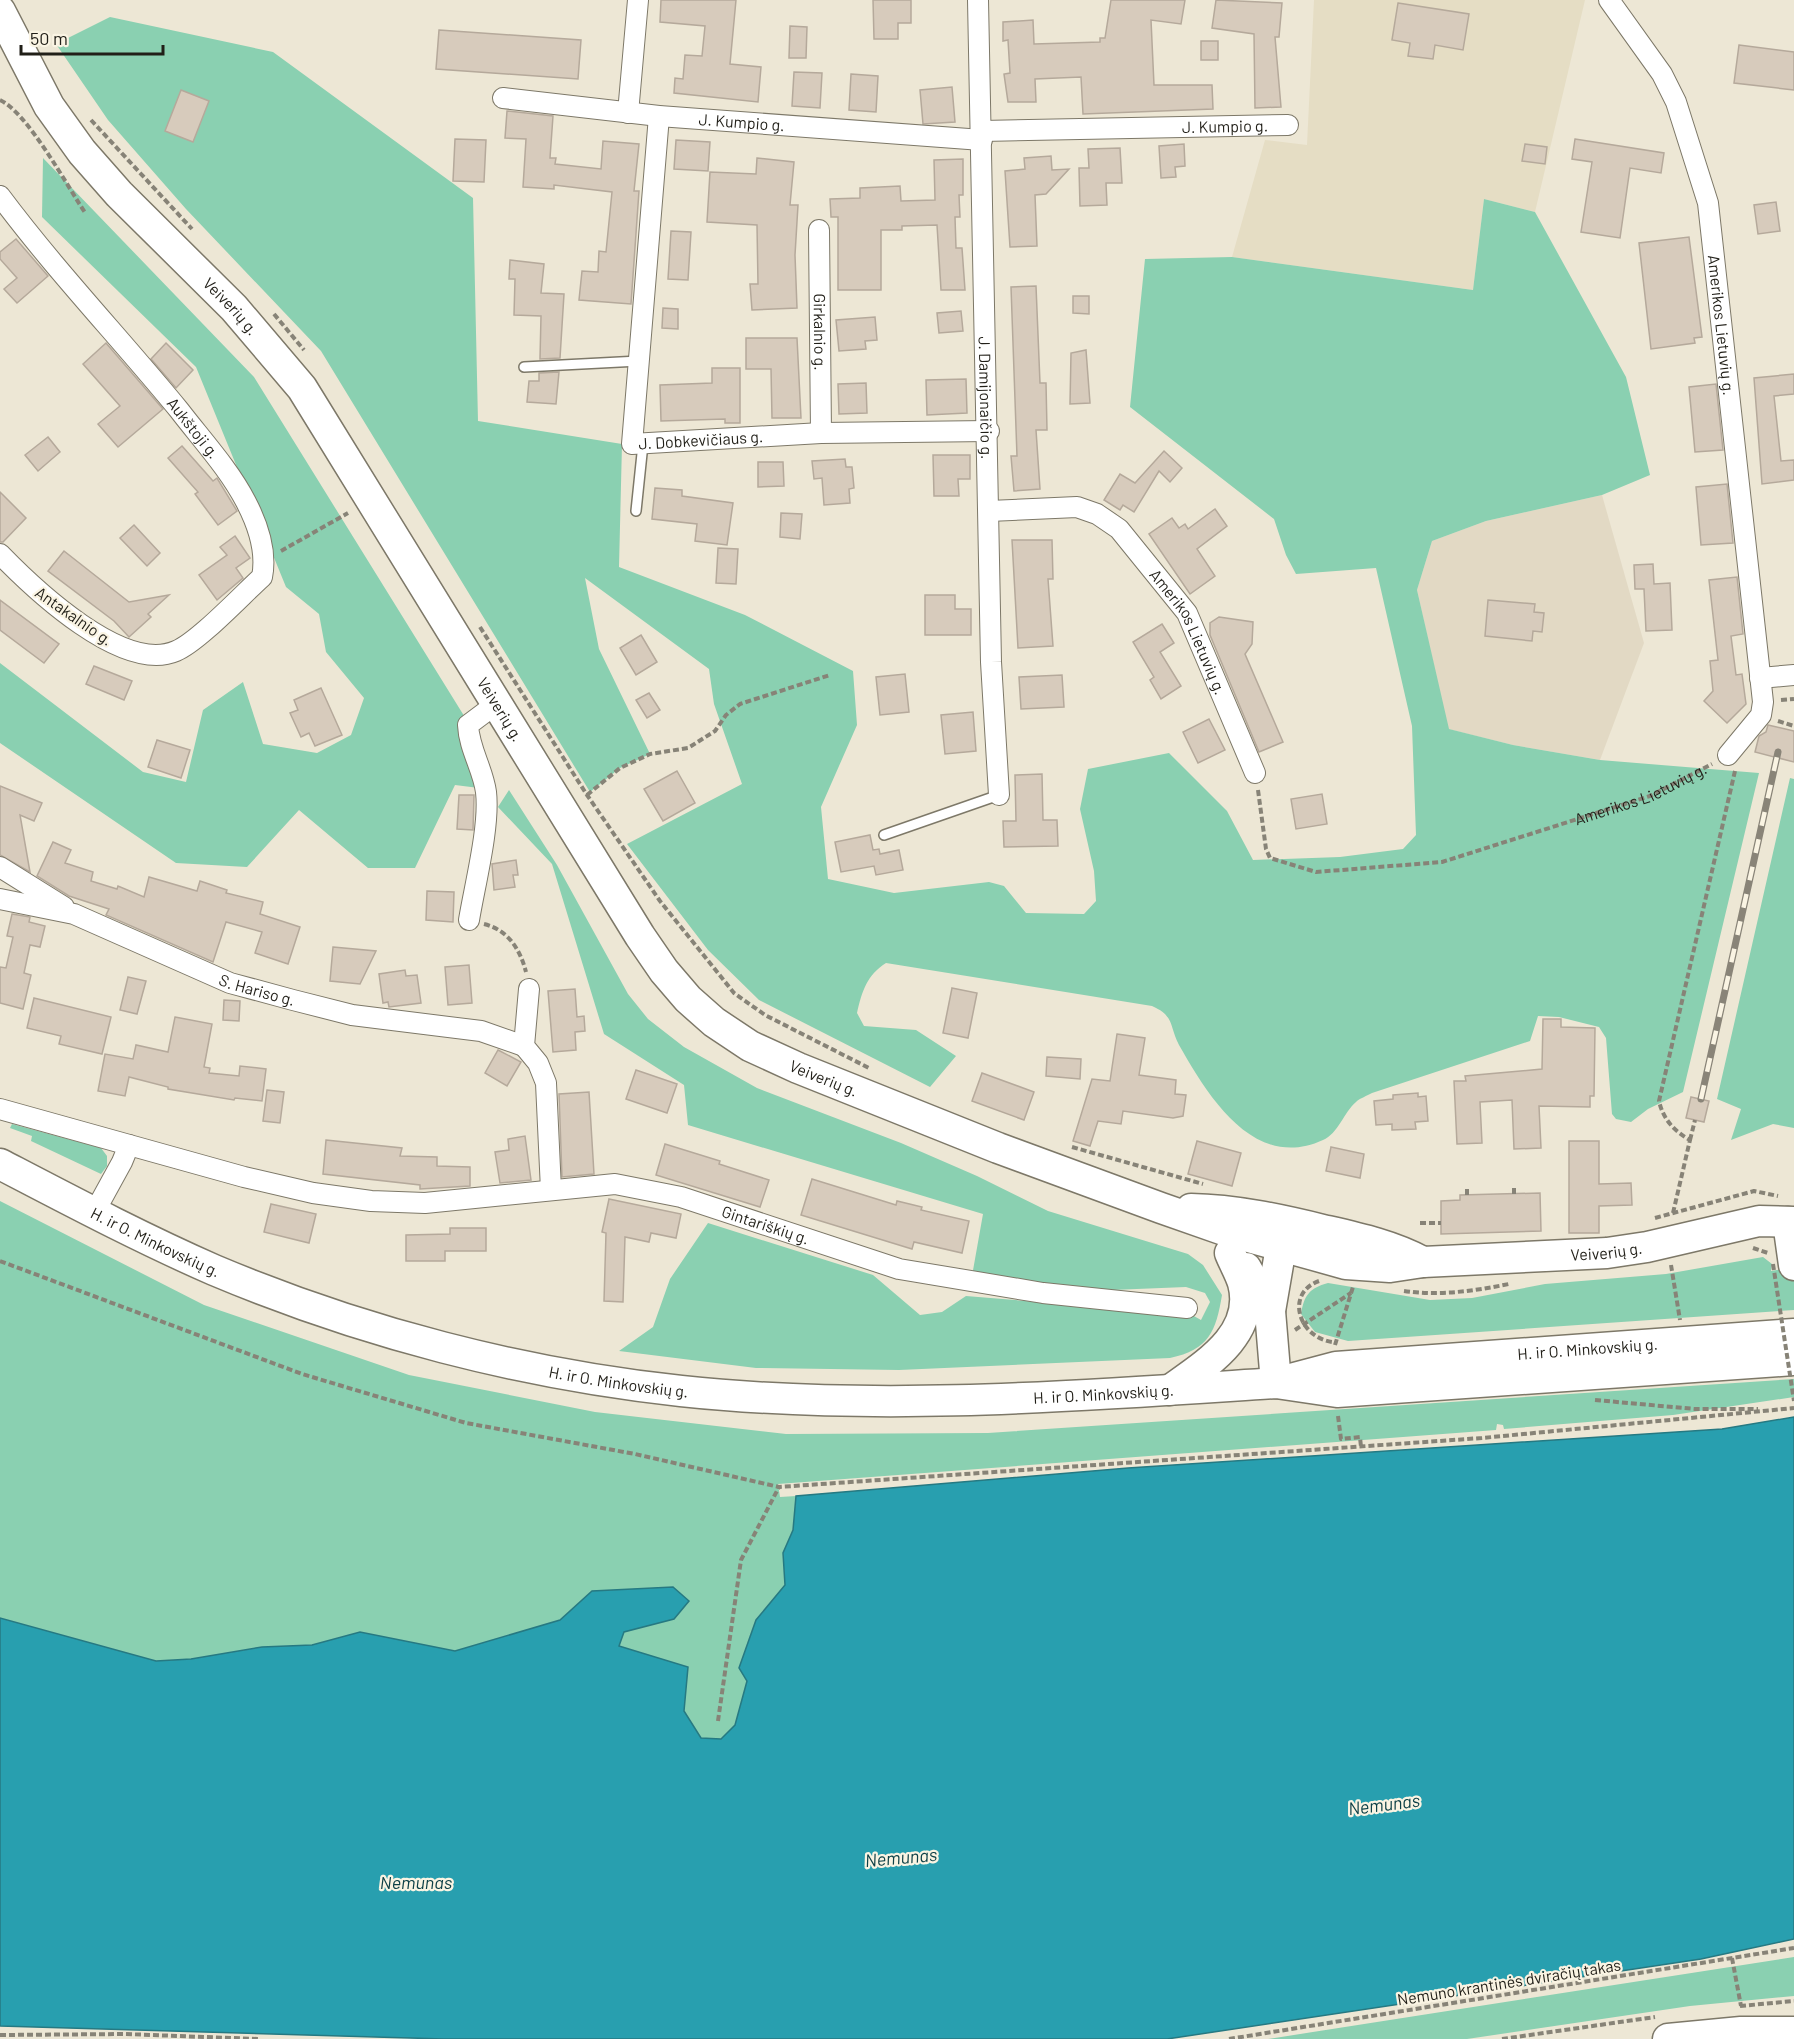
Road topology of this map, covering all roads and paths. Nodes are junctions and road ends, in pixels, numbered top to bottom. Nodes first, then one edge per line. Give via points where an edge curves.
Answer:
1 (639, 0) edge
2 (978, 0) edge
3 (1609, 0) edge
4 (0, 11) edge
5 (502, 98) dead end
6 (0, 100) edge
7 (628, 113) junction
8 (659, 116) junction
9 (1288, 125) dead end
10 (982, 136) junction
11 (0, 196) edge
12 (86, 214) dead end
13 (819, 230) dead end
14 (639, 361) junction
15 (524, 367) dead end
16 (989, 431) junction
17 (821, 433) junction
18 (643, 444) junction
19 (636, 511) dead end
20 (989, 511) junction
21 (348, 513) dead end
22 (0, 554) edge
23 (265, 560) junction
24 (830, 675) dead end
25 (1794, 675) edge
26 (1760, 678) junction
27 (496, 705) junction
28 (1732, 761) junction
29 (1256, 773) joint
30 (999, 795) joint
31 (566, 817) junction
32 (884, 835) dead end
33 (0, 867) edge
34 (0, 899) edge
35 (75, 914) junction
36 (469, 920) dead end
37 (498, 928) dead end
38 (529, 989) joint
39 (765, 1015) dead end
40 (524, 1046) junction
41 (879, 1073) dead end
42 (0, 1110) edge
43 (1695, 1120) dead end
44 (1690, 1140) junction
45 (1062, 1144) dead end
46 (129, 1145) junction
47 (0, 1164) edge
48 (1209, 1185) dead end
49 (1467, 1188) dead end
50 (1514, 1188) dead end
51 (551, 1190) junction
52 (1514, 1194) dead end
53 (1467, 1195) dead end
54 (1161, 1208) junction
55 (1232, 1210) junction
56 (94, 1213) junction
57 (1788, 1214) edge
58 (1420, 1223) dead end
59 (1441, 1223) dead end
60 (1281, 1247) junction
61 (1230, 1253) junction
62 (0, 1262) edge
63 (1423, 1262) junction
64 (1787, 1263) edge
65 (1671, 1266) dead end
66 (1352, 1292) dead end
67 (1187, 1308) dead end
68 (1270, 1311) junction
69 (1680, 1320) dead end
70 (1304, 1326) dead end
71 (1794, 1334) edge
72 (1794, 1360) edge
73 (1276, 1383) junction
74 (1170, 1390) junction
75 (1592, 1399) dead end
76 (1794, 1401) edge
77 (1337, 1406) dead end
78 (1794, 1408) edge
79 (1782, 1409) junction
80 (1361, 1447) junction
81 (779, 1487) junction
82 (718, 1721) dead end
83 (1794, 1948) edge
84 (1732, 1958) junction
85 (1794, 2001) edge
86 (1741, 2006) junction
87 (1729, 2007) dead end
88 (1664, 2028) edge
89 (1794, 2032) edge
90 (0, 2035) edge
91 (258, 2039) edge
92 (1229, 2039) edge
93 (1502, 2039) edge

1 - 7 street
2 - 10 street, J. Damijonaičio g.
3 - 26 street, Amerikos Lietuvių g. via 1662,74 1676,102 1708,203
4 - 27 main road, Veiverių g. via 50,106 82,152 234,308 302,388
5 - 7 street, J. Kumpio g.
6 - 12 path via 9,104 26,124
7 - 8 street, J. Kumpio g.
8 - 10 street, J. Kumpio g.
8 - 14 street, J. Dobkevičiaus g.
9 - 10 street, J. Kumpio g.
10 - 16 street, J. Damijonaičio g.
11 - 23 street, Aukštoji g. via 218,459 247,503
13 - 17 street, Girkalnio g.
14 - 15 lane
14 - 18 street, J. Dobkevičiaus g. via 632,444
16 - 17 street, J. Dobkevičiaus g.
16 - 20 street, J. Damijonaičio g.
17 - 18 street, J. Dobkevičiaus g.
18 - 19 lane
20 - 29 street, Amerikos Lietuvių g. via 1077,507 1097,514 1119,529 1187,613
20 - 30 street, J. Damijonaičio g.
21 - 23 path
22 - 23 street, Antakalnio g. via 26,580 104,640 131,652 160,656 186,645 262,577
24 - 31 path via 740,704 715,731 688,748 650,754 620,768
25 - 26 street
26 - 28 street, Amerikos Lietuvių g. via 1761,715
27 - 31 main road, Veiverių g.
27 - 36 street via 468,725 468,738 486,790 486,816
28 - 29 path, Amerikos Lietuvių g. via 1650,796 1442,862 1316,872 1270,858
28 - 44 path via 1659,1101 1662,1113 1677,1132
30 - 32 lane
31 - 54 main road, Veiverių g. via 664,971 714,1022 750,1046 998,1148
33 - 35 street
34 - 35 street, S. Hariso g.
35 - 40 street, S. Hariso g. via 230,983 352,1015 481,1031
37 - 38 path via 517,948
38 - 40 street
39 - 41 path
40 - 51 street via 538,1063 546,1083
42 - 46 street
43 - 44 path
44 - 57 path via 1673,1212 1754,1191
45 - 48 path
46 - 51 street via 244,1177 371,1201 436,1202
46 - 56 street
47 - 56 main road, H. ir O. Minkovskių g.
49 - 53 path
50 - 52 path
51 - 67 street, Gintariškių g. via 615,1184 643,1189 681,1197 899,1269 1042,1293
54 - 55 main road, Veiverių g.
54 - 60 main road, Veiverių g.
54 - 61 main road
55 - 60 main road
55 - 63 main road, Veiverių g. via 1394,1247
56 - 74 main road, H. ir O. Minkovskių g. via 215,1270 338,1316 505,1362 599,1380 776,1399 869,1401
57 - 63 main road, Veiverių g. via 1607,1253
57 - 64 main road
58 - 59 path
60 - 63 main road, Veiverių g. via 1360,1267
60 - 68 main road
61 - 68 main road via 1254,1279
61 - 74 main road via 1243,1282 1245,1298 1235,1335 1219,1355
62 - 81 path via 302,1374 466,1423 635,1454
64 - 76 path, bridge
65 - 69 path
66 - 70 path
68 - 73 main road
71 - 73 main road, H. ir O. Minkovskių g. via 1336,1367
72 - 73 main road, H. ir O. Minkovskių g. via 1337,1392
73 - 74 main road, H. ir O. Minkovskių g.
75 - 79 path via 1695,1409
77 - 80 path via 1341,1439 1360,1437
78 - 79 path
79 - 80 path
80 - 81 path
81 - 82 path via 741,1560
83 - 84 path, Nemuno krantinės dviračių takas
84 - 86 path
84 - 92 path, Nemuno krantinės dviračių takas
85 - 86 path
86 - 87 path
88 - 89 main road
88 - 93 path
90 - 91 path

